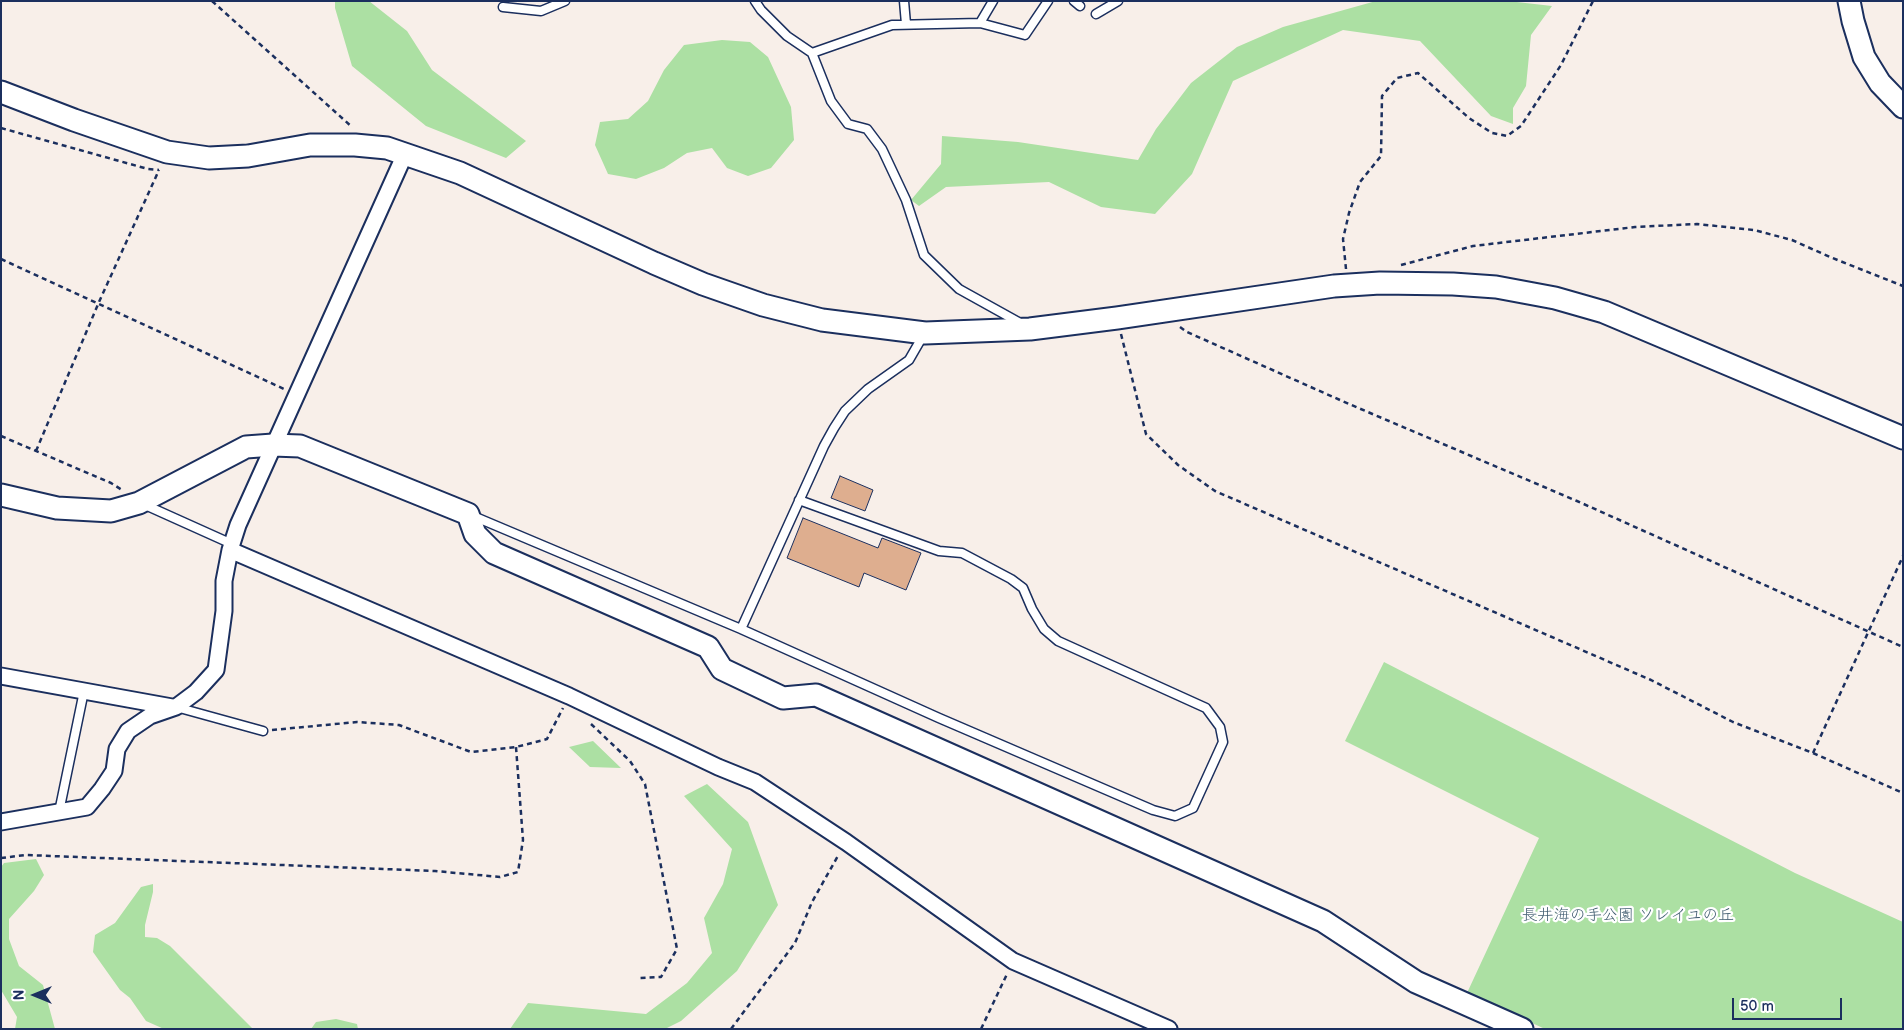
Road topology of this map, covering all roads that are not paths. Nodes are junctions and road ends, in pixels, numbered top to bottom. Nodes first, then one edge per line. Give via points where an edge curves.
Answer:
1 (565, 1) edge
2 (755, 1) edge
3 (904, 1) edge
4 (993, 1) edge
5 (1048, 1) edge
6 (1118, 1) edge
7 (1849, 1) edge
8 (503, 7) dead end
9 (1096, 14) dead end
10 (980, 23) junction
11 (906, 24) junction
12 (812, 53) junction
13 (1, 92) edge
14 (1903, 107) edge
15 (405, 154) junction
16 (1030, 329) junction
17 (925, 333) junction
18 (1903, 438) edge
19 (272, 445) junction
20 (1, 495) edge
21 (799, 500) junction
22 (139, 503) junction
23 (468, 514) junction
24 (231, 547) junction
25 (741, 629) junction
26 (1, 676) edge
27 (84, 691) junction
28 (176, 707) junction
29 (263, 731) road end
30 (59, 812) junction
31 (1, 822) edge
32 (1169, 1029) edge
33 (1522, 1029) edge

1 - 8 lane via 541,11
2 - 12 lane via 787,36
3 - 11 lane
4 - 10 lane
5 - 10 lane via 1025,35
6 - 9 lane
7 - 14 street via 1864,57 1880,83
10 - 11 lane
11 - 12 lane via 892,25
12 - 16 lane via 831,100 848,124 867,129 882,149 906,200 924,255 960,289
13 - 15 street via 167,152 209,158 248,156 310,145 355,145 387,148
15 - 17 street via 460,173 654,264 763,306 822,320
15 - 19 street
16 - 17 street
16 - 18 street via 1348,285 1496,287 1556,298 1604,312
17 - 21 lane via 909,360 868,389 846,411 824,446
19 - 22 street via 246,447
19 - 23 street via 300,446
19 - 24 street
20 - 22 street via 85,511 111,511
21 - 25 lane
21 - 25 lane via 939,551 962,553 1011,579 1023,588 1044,629 1058,641 1206,708 1220,726 1223,742 1193,808 1175,816 1135,803
22 - 24 lane
23 - 25 lane
23 - 33 street via 475,534 494,552 708,647 722,669 783,698 816,695 1323,922 1416,982
24 - 28 street via 224,581 224,612 216,670 196,692
24 - 32 street via 755,782 846,842 1013,961
26 - 27 street
27 - 28 street
27 - 30 lane
28 - 29 lane
28 - 30 street via 150,716 128,731 117,749 114,771 87,807
30 - 31 street

